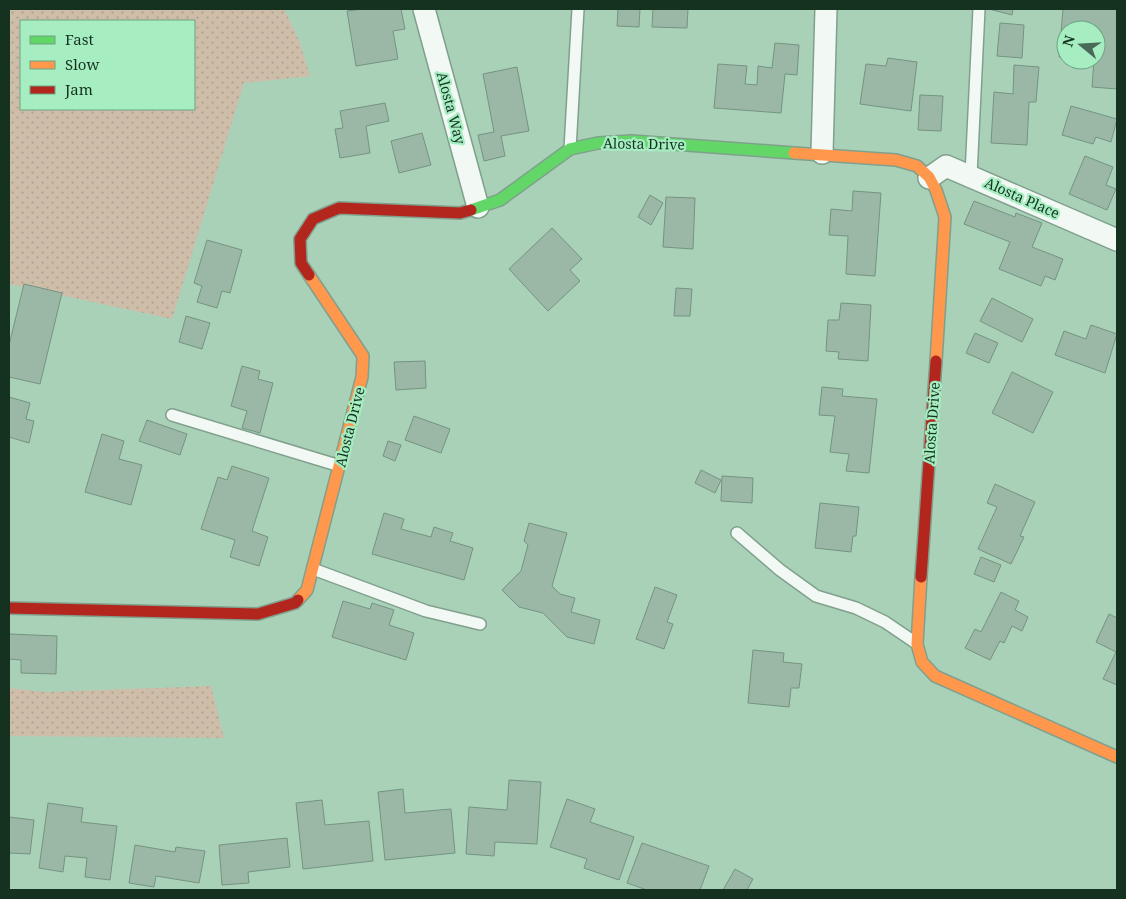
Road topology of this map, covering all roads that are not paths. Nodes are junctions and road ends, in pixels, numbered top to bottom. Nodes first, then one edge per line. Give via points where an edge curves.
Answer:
1 (424, 9) edge
2 (578, 9) edge
3 (826, 9) edge
4 (980, 9) edge
5 (570, 149) junction
6 (822, 153) junction
7 (972, 175) junction
8 (929, 178) junction
9 (478, 207) junction
10 (1117, 240) edge
11 (172, 415) dead end
12 (340, 466) junction
13 (737, 533) dead end
14 (313, 570) junction
15 (9, 608) edge
16 (480, 624) dead end
17 (917, 644) junction
18 (1117, 757) edge

1 - 9 street, Alosta Way
2 - 5 lane
3 - 6 street
4 - 7 lane
5 - 6 street, Alosta Drive via 632,141
5 - 9 street, Alosta Drive via 500,200
6 - 8 street, Alosta Drive via 896,160 920,168
7 - 8 street, Alosta Place via 946,166
7 - 10 street, Alosta Place
8 - 17 street, Alosta Drive via 945,217
9 - 12 street, Alosta Drive via 460,213 339,208 313,219 300,240 301,263 362,356 362,377
11 - 12 lane
12 - 14 street, Alosta Drive
13 - 17 lane via 816,596 863,611
14 - 15 street, Alosta Drive via 307,590 295,603 258,614
14 - 16 lane via 426,611
17 - 18 street, Alosta Drive via 922,662 935,676

